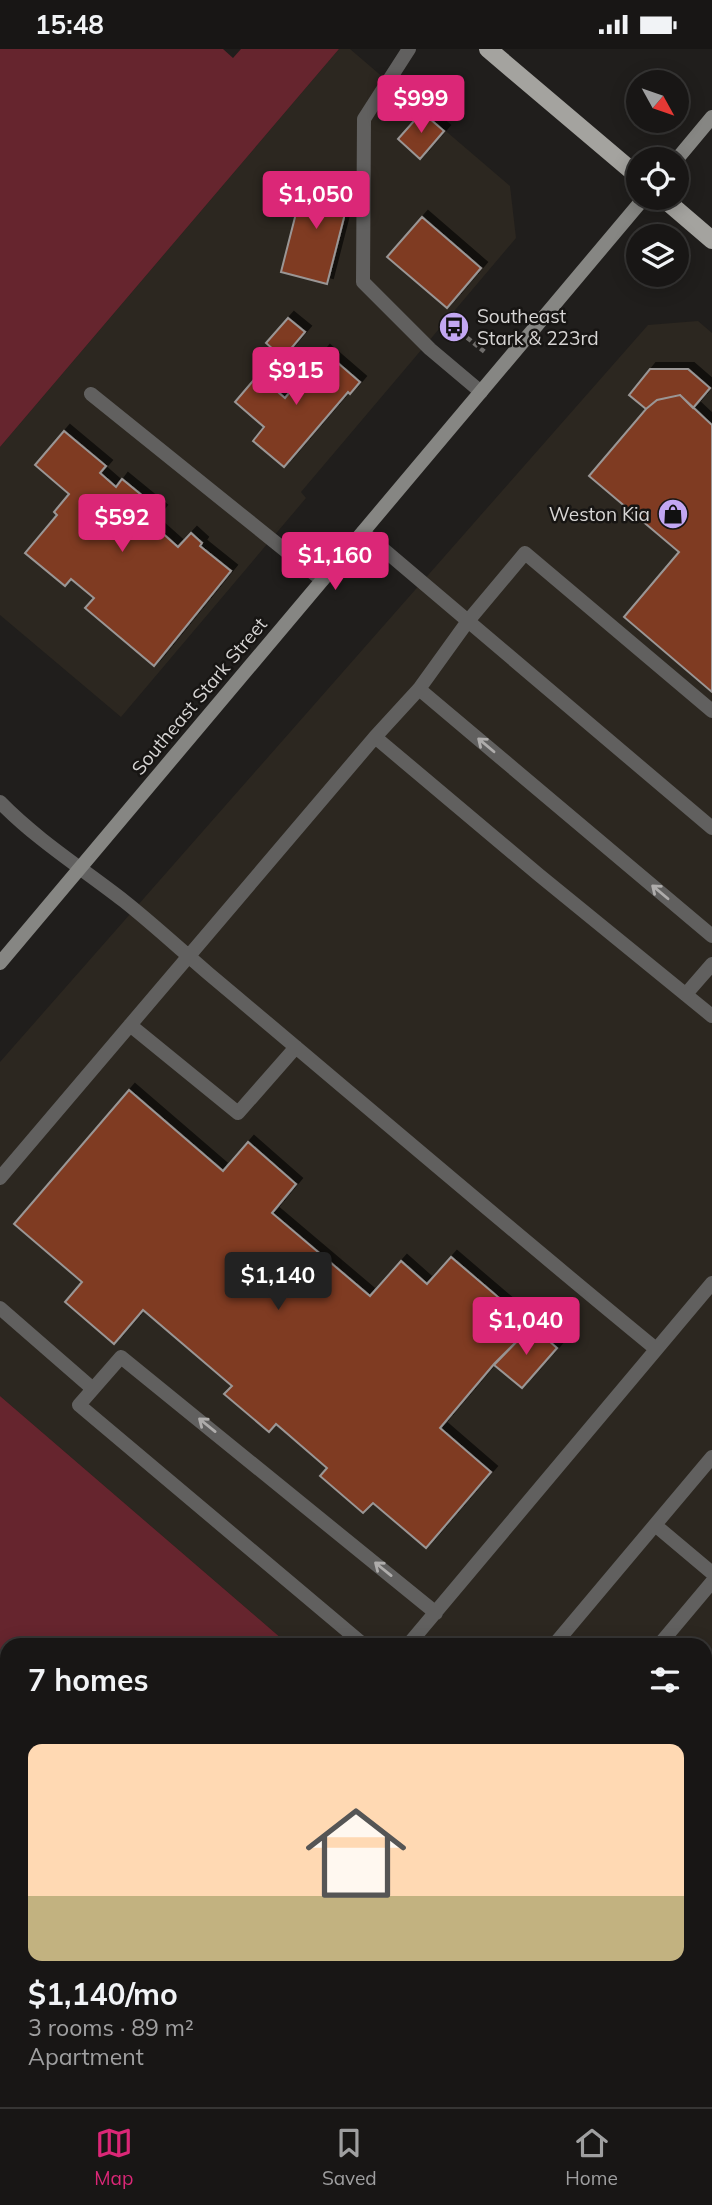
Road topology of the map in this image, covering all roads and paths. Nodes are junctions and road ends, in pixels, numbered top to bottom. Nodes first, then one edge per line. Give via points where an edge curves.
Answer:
1 (409, 49) edge
2 (488, 49) edge
3 (712, 117) edge
4 (687, 147) edge
5 (626, 166) edge
6 (634, 210) edge
7 (677, 210) edge
8 (712, 240) edge
9 (454, 327) dead end
10 (502, 367) junction
11 (481, 392) junction
12 (91, 394) dead end
13 (363, 531) junction
14 (322, 580) junction
15 (468, 621) junction
16 (419, 689) junction
17 (712, 711) edge
18 (375, 737) junction
19 (0, 802) edge
20 (712, 828) edge
21 (80, 868) junction
22 (712, 936) edge
23 (189, 957) junction
24 (0, 963) edge
25 (712, 964) edge
26 (686, 994) junction
27 (712, 1016) edge
28 (130, 1025) junction
29 (296, 1047) junction
30 (0, 1178) edge
31 (712, 1283) edge
32 (0, 1308) edge
33 (656, 1349) junction
34 (93, 1389) junction
35 (712, 1457) edge
36 (655, 1525) junction
37 (712, 1573) edge
38 (712, 1582) edge
39 (436, 1613) junction
40 (356, 1638) edge
41 (414, 1638) edge
42 (560, 1638) edge
43 (665, 1638) edge

1 - 11 lane via 364,119 363,282
2 - 5 main road
3 - 4 main road
6 - 10 main road, Southeast Stark Street
7 - 8 main road
9 - 10 path
10 - 11 main road, Southeast Stark Street
11 - 13 main road, Southeast Stark Street
12 - 14 lane
13 - 14 main road, Southeast Stark Street
13 - 15 lane
14 - 21 main road, Southeast Stark Street
15 - 16 lane
15 - 17 lane via 524,553
15 - 20 lane
16 - 18 lane
22 -> 16 lane
18 - 23 lane
18 - 26 lane
19 - 21 lane
21 - 23 lane
21 - 24 main road, Southeast Stark Street
23 - 28 lane
23 - 29 lane
25 - 26 lane
26 - 27 lane
28 - 29 lane via 238,1113
28 - 30 lane
29 - 33 lane
31 - 33 lane
32 - 34 lane
33 - 39 lane
39 -> 34 lane via 121,1357
34 - 40 lane via 79,1405
35 - 36 lane
36 - 37 lane
36 - 42 lane
38 - 43 lane
39 - 41 lane

